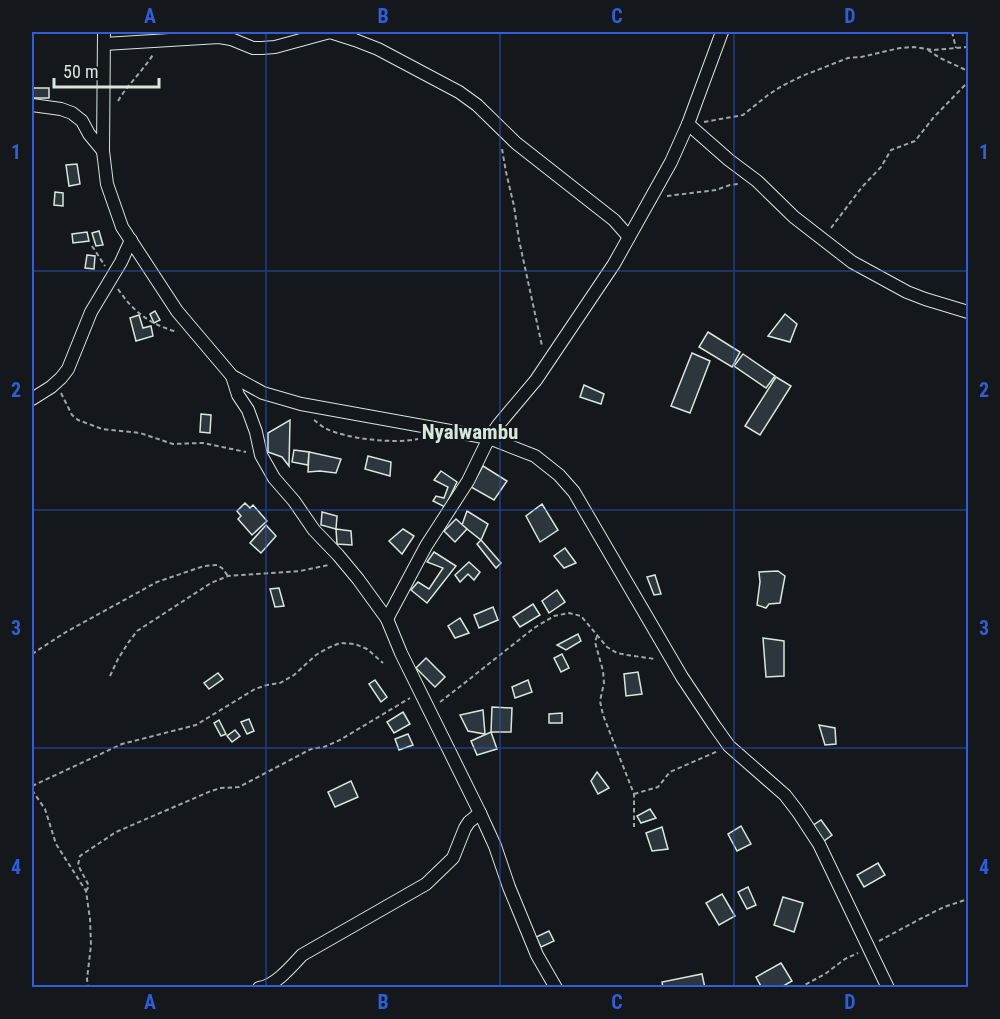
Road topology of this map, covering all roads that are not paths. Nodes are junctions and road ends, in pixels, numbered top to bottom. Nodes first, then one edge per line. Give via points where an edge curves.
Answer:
1 (722, 32) edge
2 (104, 38) edge
3 (32, 105) edge
4 (688, 124) junction
5 (104, 151) junction
6 (629, 237) junction
7 (131, 240) junction
8 (969, 312) edge
9 (232, 376) junction
10 (32, 399) edge
11 (489, 438) junction
12 (387, 619) junction
13 (480, 813) junction
14 (259, 987) edge
15 (556, 987) edge
16 (888, 987) edge

1 - 4 street
2 - 5 street
2 - 6 street via 219,37 262,48 330,32 371,46 477,105 516,142 614,220
3 - 5 street via 72,113
4 - 6 street
4 - 8 street via 852,262 908,292
5 - 7 street via 107,184
6 - 11 street via 536,380
7 - 9 street via 177,311
7 - 10 street via 91,312 68,369 56,383
9 - 11 street via 263,393 301,404
9 - 12 street via 248,410 261,455 274,478
11 - 12 street
11 - 16 street via 535,456 560,474 574,492 673,660 729,746 785,795 819,844
12 - 13 street
13 - 14 street via 465,828 453,858 426,884 302,955 286,973
13 - 15 street via 537,955

